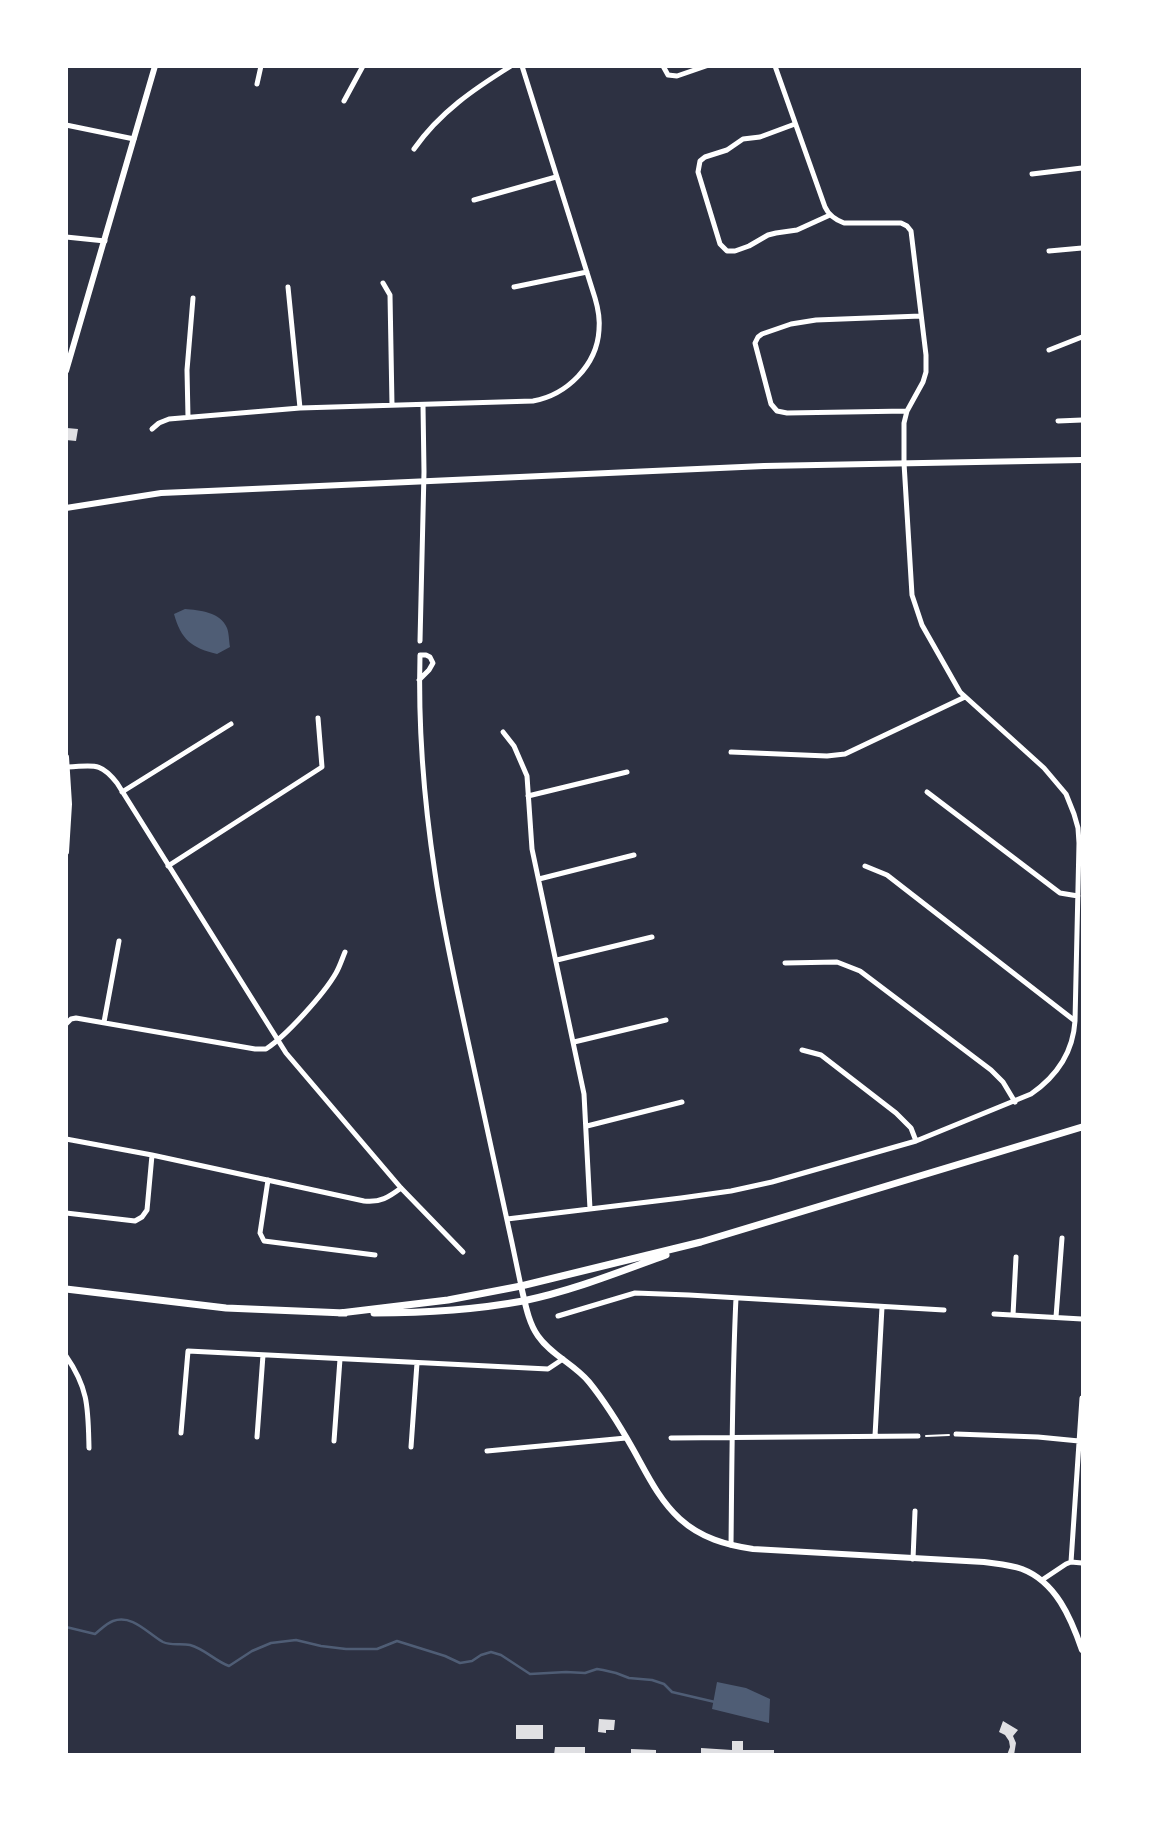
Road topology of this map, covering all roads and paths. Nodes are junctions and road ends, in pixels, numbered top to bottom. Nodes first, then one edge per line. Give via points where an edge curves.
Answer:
1 (155, 66) edge
2 (261, 66) edge
3 (363, 66) edge
4 (511, 66) edge
5 (522, 66) edge
6 (663, 66) edge
7 (706, 66) edge
8 (775, 66) edge
9 (257, 84) dead end
10 (344, 101) dead end
11 (795, 124) junction
12 (66, 125) edge
13 (134, 139) junction
14 (414, 149) dead end
15 (1083, 168) edge
16 (1032, 174) dead end
17 (556, 177) junction
18 (474, 200) dead end
19 (830, 215) junction
20 (66, 237) edge
21 (104, 241) junction
22 (1083, 248) edge
23 (1048, 251) dead end
24 (587, 272) junction
25 (383, 283) dead end
26 (288, 287) dead end
27 (514, 287) dead end
28 (193, 298) dead end
29 (921, 316) junction
30 (1083, 337) edge
31 (1049, 350) dead end
32 (66, 371) edge
33 (393, 405) junction
34 (423, 405) junction
35 (300, 408) junction
36 (907, 411) junction
37 (188, 417) junction
38 (1083, 420) edge
39 (1058, 421) dead end
40 (152, 429) dead end
41 (1083, 460) edge
42 (904, 463) junction
43 (423, 482) junction
44 (66, 508) edge
45 (420, 641) dead end
46 (419, 680) dead end
47 (965, 697) junction
48 (318, 718) dead end
49 (231, 724) dead end
50 (503, 732) dead end
51 (731, 752) dead end
52 (66, 757) edge
53 (68, 767) edge
54 (627, 772) dead end
55 (122, 792) junction
56 (927, 792) dead end
57 (528, 796) junction
58 (66, 852) edge
59 (634, 855) dead end
60 (168, 866) junction
61 (865, 866) dead end
62 (539, 879) junction
63 (1078, 896) junction
64 (652, 937) dead end
65 (119, 941) dead end
66 (345, 952) dead end
67 (557, 960) junction
68 (785, 963) dead end
69 (666, 1020) dead end
70 (1076, 1021) junction
71 (104, 1022) junction
72 (66, 1024) edge
73 (277, 1040) junction
74 (574, 1042) junction
75 (802, 1050) dead end
76 (682, 1102) dead end
77 (1015, 1102) junction
78 (587, 1126) junction
79 (1083, 1127) edge
80 (66, 1139) edge
81 (916, 1141) junction
82 (152, 1155) junction
83 (268, 1180) junction
84 (401, 1188) junction
85 (590, 1209) junction
86 (66, 1213) edge
87 (507, 1219) junction
88 (1062, 1238) dead end
89 (701, 1242) junction
90 (463, 1252) dead end
91 (375, 1255) dead end
92 (1016, 1257) dead end
93 (521, 1286) junction
94 (66, 1289) edge
95 (736, 1298) junction
96 (524, 1300) junction
97 (882, 1307) junction
98 (944, 1310) dead end
99 (340, 1313) junction
100 (993, 1314) dead end
101 (1013, 1315) junction
102 (558, 1316) dead end
103 (1056, 1317) junction
104 (1083, 1319) edge
105 (262, 1355) junction
106 (66, 1356) edge
107 (340, 1359) junction
108 (563, 1359) junction
109 (416, 1363) junction
110 (1083, 1398) edge
111 (181, 1433) dead end
112 (956, 1434) joint
113 (875, 1436) junction
114 (918, 1436) joint
115 (257, 1437) dead end
116 (733, 1437) junction
117 (626, 1438) junction
118 (671, 1438) dead end
119 (334, 1441) dead end
120 (1079, 1441) junction
121 (411, 1447) dead end
122 (89, 1448) dead end
123 (487, 1451) dead end
124 (915, 1511) dead end
125 (732, 1545) junction
126 (913, 1559) junction
127 (1071, 1562) junction
128 (1083, 1563) edge
129 (1042, 1580) junction
130 (1083, 1650) edge

1 - 13 street
2 - 9 street
3 - 10 street
4 - 14 street via 457,103
5 - 17 street
6 - 7 street via 673,77
8 - 11 street
11 - 19 street
11 - 19 street via 743,139 700,161 698,172 720,244 727,251 737,250
12 - 13 street
13 - 21 street
15 - 16 street
17 - 18 street
17 - 24 street
19 - 29 street via 847,223 897,223 909,228
20 - 21 street
21 - 32 street
22 - 23 street
24 - 27 street
24 - 34 street via 599,332 588,364 573,382 533,401
25 - 33 street via 390,295
26 - 35 street
28 - 37 street
29 - 36 street via 926,372
29 - 36 street via 791,324 762,334 755,343 771,404 777,411
30 - 31 street
33 - 34 street
33 - 35 street
34 - 43 street
35 - 37 street
36 - 42 street
37 - 40 street via 169,419
38 - 39 street
41 - 42 street
42 - 43 street
42 - 47 street via 914,602 926,632
43 - 44 street via 161,493
43 - 45 street
46 - 87 street via 423,774 435,875
47 - 51 street via 845,754
47 - 63 street via 1044,768 1066,794 1077,828
48 - 60 street via 321,767
49 - 55 street
50 - 57 street via 524,767
52 - 53 street
53 - 55 street via 103,768
53 - 58 street
54 - 57 street
55 - 60 street
56 - 63 street via 1060,893
57 - 62 street
59 - 62 street
60 - 73 street
61 - 70 street via 887,875
62 - 67 street
63 - 70 street
64 - 67 street
65 - 71 street
66 - 73 street via 336,973
67 - 74 street
68 - 77 street via 837,962 860,971 990,1070
69 - 74 street
70 - 77 street via 1071,1046 1052,1077
71 - 72 street via 76,1018
71 - 73 street via 255,1049 265,1049
73 - 84 street
74 - 78 street
75 - 81 street via 821,1055 896,1113
76 - 78 street
77 - 81 street
78 - 85 street
79 - 89 main road
80 - 82 street
81 - 85 street via 753,1187
82 - 83 street
82 - 86 street via 142,1217 135,1221
83 - 84 street via 371,1202
83 - 91 street via 260,1233 264,1241
84 - 90 street
85 - 87 street
87 - 93 street
88 - 103 street
89 - 93 main road
89 - 96 main road via 591,1282
92 - 101 street
93 - 96 street
93 - 99 main road
94 - 99 main road via 226,1308
95 - 97 street
95 - 102 street via 635,1293
95 - 116 street
96 - 99 main road via 441,1311
96 - 108 street via 538,1337
97 - 98 street
97 - 113 street
100 - 101 street
101 - 103 street
103 - 104 street
105 - 107 street
105 - 111 street via 188,1351
105 - 115 street
106 - 122 street via 85,1393
107 - 109 street
107 - 119 street
108 - 109 street via 548,1369
108 - 117 street via 588,1381
109 - 121 street
110 - 120 street
112 - 114 path
112 - 120 street
113 - 114 street
113 - 116 street
116 - 118 street
116 - 125 street
117 - 123 street
117 - 125 street via 670,1510 700,1534
120 - 127 street
124 - 126 street
125 - 126 street
126 - 129 street via 1011,1566
127 - 128 street
127 - 129 street
129 - 130 street via 1062,1603

